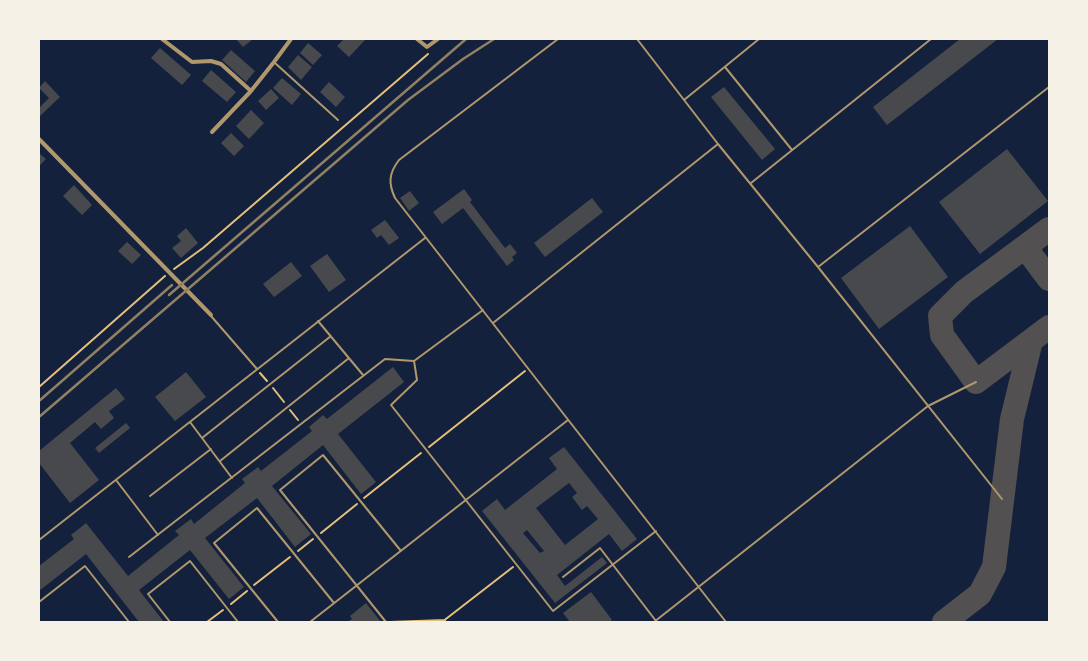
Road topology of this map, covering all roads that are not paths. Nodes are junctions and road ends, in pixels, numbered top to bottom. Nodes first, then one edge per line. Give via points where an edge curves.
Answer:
1 (162, 39) edge
2 (291, 39) edge
3 (417, 39) edge
4 (438, 39) edge
5 (558, 39) edge
6 (637, 39) edge
7 (759, 39) edge
8 (930, 39) edge
9 (274, 62) junction
10 (725, 67) junction
11 (1049, 87) edge
12 (251, 90) junction
13 (684, 100) junction
14 (338, 120) dead end
15 (212, 132) dead end
16 (39, 139) edge
17 (718, 144) junction
18 (792, 150) junction
19 (751, 184) junction
20 (425, 238) junction
21 (818, 267) junction
22 (483, 310) junction
23 (211, 315) joint
24 (318, 321) junction
25 (493, 323) junction
26 (331, 336) junction
27 (349, 358) junction
28 (414, 361) junction
29 (257, 369) junction
30 (363, 375) junction
31 (976, 382) dead end
32 (928, 406) junction
33 (568, 420) junction
34 (190, 422) junction
35 (202, 438) junction
36 (211, 449) junction
37 (220, 461) junction
38 (232, 478) junction
39 (116, 480) junction
40 (150, 496) dead end
41 (1002, 499) dead end
42 (467, 500) junction
43 (656, 531) junction
44 (158, 535) junction
45 (39, 540) edge
46 (401, 551) junction
47 (129, 557) dead end
48 (613, 564) junction
49 (563, 577) dead end
50 (357, 585) junction
51 (699, 588) junction
52 (39, 602) edge
53 (334, 603) junction
54 (129, 622) edge
55 (170, 622) edge
56 (238, 622) edge
57 (278, 622) edge
58 (310, 622) edge
59 (387, 622) edge
60 (656, 622) edge
61 (726, 622) edge

1 - 12 street via 192,62 221,64
2 - 9 street
3 - 4 street via 429,49
5 - 20 lane via 399,160 392,169 390,188
6 - 13 lane
7 - 10 lane
8 - 18 lane
9 - 12 street
9 - 14 lane
10 - 13 lane
10 - 18 lane
11 - 21 lane
12 - 15 street
13 - 17 lane
16 - 23 street
17 - 19 lane
17 - 25 lane
18 - 19 lane
19 - 21 lane
20 - 22 lane
20 - 24 lane
21 - 32 lane
22 - 25 lane
22 - 28 lane
23 - 29 lane
24 - 26 lane
24 - 29 lane
25 - 33 lane
26 - 27 lane
26 - 35 lane
27 - 30 lane
27 - 37 lane
28 - 30 lane via 385,358
28 - 42 lane via 417,380 391,405
29 - 34 lane
30 - 38 lane
31 - 32 lane
32 - 41 lane
32 - 51 lane
33 - 42 lane
33 - 43 lane
34 - 35 lane
34 - 39 lane
35 - 36 lane
36 - 37 lane
36 - 40 lane
37 - 38 lane
38 - 44 lane
39 - 44 lane
39 - 45 lane
42 - 46 lane
42 - 48 lane via 553,610
43 - 48 lane
43 - 51 lane
44 - 47 lane
46 - 50 lane
46 - 50 lane via 323,455 280,490
48 - 49 lane via 600,548
48 - 60 lane
50 - 53 lane
50 - 59 lane
51 - 60 lane
51 - 61 lane
52 - 54 lane via 85,566
53 - 57 lane via 257,508 214,543
53 - 58 lane
55 - 56 lane via 148,594 190,561

